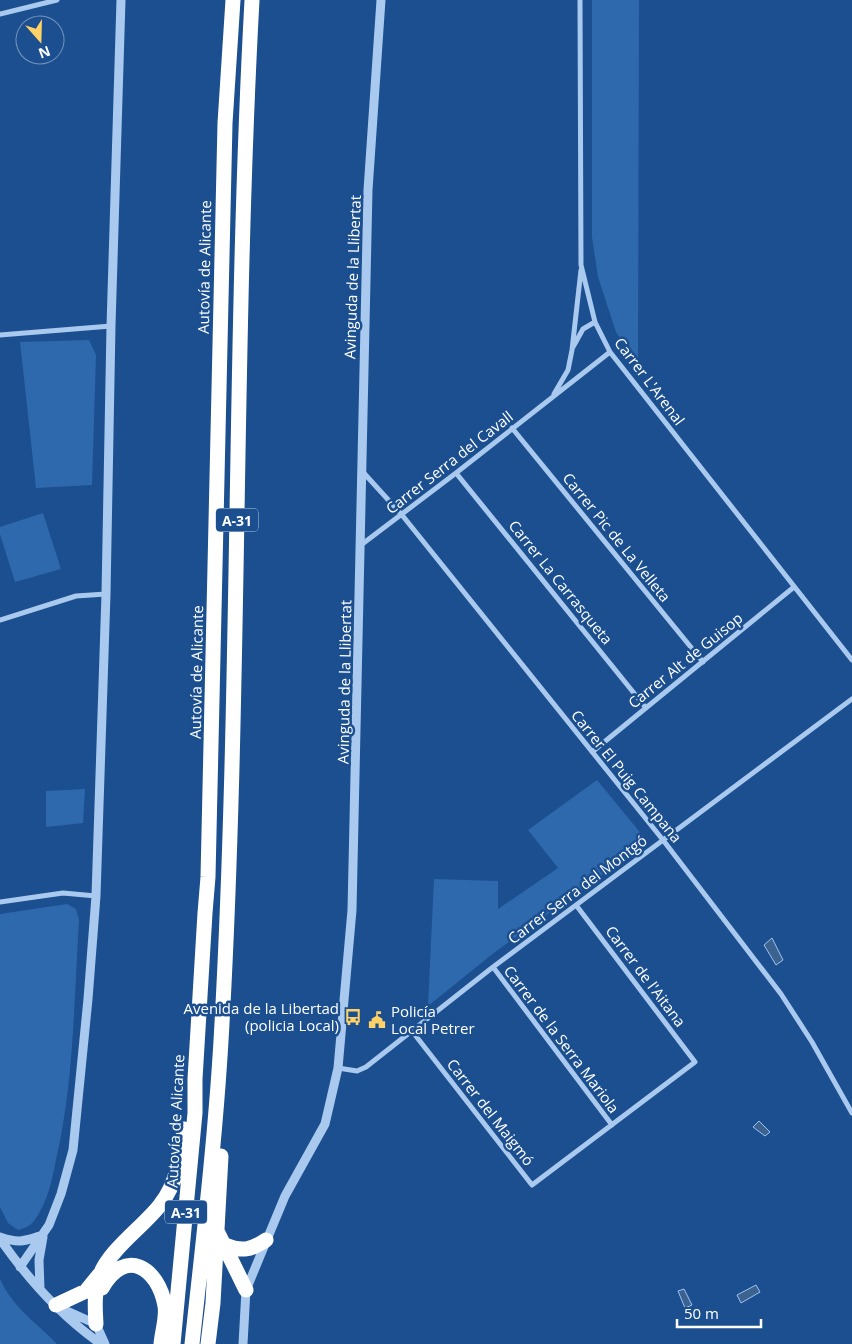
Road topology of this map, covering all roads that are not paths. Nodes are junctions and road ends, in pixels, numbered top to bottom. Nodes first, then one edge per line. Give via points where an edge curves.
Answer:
1 (57, 0) edge
2 (121, 0) edge
3 (232, 0) edge
4 (252, 0) edge
5 (381, 0) edge
6 (580, 0) edge
7 (0, 14) edge
8 (581, 265) junction
9 (595, 322) junction
10 (111, 326) junction
11 (0, 335) edge
12 (572, 350) junction
13 (610, 352) junction
14 (552, 397) junction
15 (512, 428) junction
16 (361, 469) junction
17 (456, 473) junction
18 (402, 515) junction
19 (361, 545) junction
20 (794, 587) junction
21 (106, 594) junction
22 (0, 620) edge
23 (852, 660) edge
24 (703, 662) junction
25 (852, 699) edge
26 (646, 708) junction
27 (592, 752) junction
28 (663, 840) junction
29 (96, 896) junction
30 (0, 902) edge
31 (576, 905) junction
32 (493, 968) junction
33 (412, 1031) junction
34 (338, 1068) junction
35 (195, 1079) junction
36 (852, 1113) edge
37 (216, 1119) junction
38 (612, 1125) junction
39 (43, 1235) junction
40 (0, 1238) edge
41 (221, 1239) junction
42 (266, 1240) junction
43 (20, 1267) junction
44 (100, 1274) junction
45 (40, 1289) junction
46 (246, 1290) junction
47 (96, 1298) junction
48 (56, 1305) junction
49 (96, 1324) junction
50 (103, 1344) edge
51 (161, 1344) edge
52 (172, 1344) edge
53 (192, 1344) edge
54 (208, 1344) edge
55 (242, 1344) edge

1 - 7 street
2 - 10 street
3 - 35 highway, Autovía de Alicante / A-31 via 224,162 208,877
4 - 37 highway, A-31 via 246,126 229,860
5 - 16 street, Avinguda de la Llibertat via 368,190
6 - 8 street, Carrer L'Arenal
8 - 9 street, Carrer L'Arenal
8 - 12 street, Carrer Serra del Cavall
9 - 12 street, Carrer Serra del Cavall via 583,329
9 - 13 street, Carrer L'Arenal
10 - 11 street
10 - 21 street
12 - 14 street, Carrer Serra del Cavall via 568,370
13 - 14 street, Carrer Serra del Cavall
13 - 20 street, Carrer L'Arenal
14 - 15 street, Carrer Serra del Cavall
15 - 17 street, Carrer Serra del Cavall
15 - 24 street, Carrer Pic de La Velleta
16 - 18 street, Carrer El Puig Campana
16 - 19 street, Avinguda de la Llibertat
17 - 18 street, Carrer Serra del Cavall
17 - 26 street, Carrer La Carrasqueta
18 - 19 street, Carrer Serra del Cavall
18 - 27 street, Carrer El Puig Campana
19 - 34 street, Avinguda de la Llibertat via 352,910
20 - 23 street, Carrer L'Arenal
20 - 24 street, Carrer Alt de Guisop
21 - 22 street via 76,596
21 - 29 street
24 - 26 street, Carrer Alt de Guisop
25 - 28 street, Carrer Serra del Montgó
26 - 27 street, Carrer Alt de Guisop
27 - 28 street, Carrer El Puig Campana
28 - 31 street, Carrer Serra del Montgó
28 - 36 street, Carrer El Puig Campana via 781,994
29 - 30 street via 63,893
29 - 39 street via 73,1150 61,1194
31 - 32 street, Carrer Serra del Montgó
31 - 38 street, Carrer de l'Aitana via 695,1062
32 - 33 street, Carrer Serra del Montgó
32 - 38 street, Carrer de la Serra Mariola
33 - 34 street, Carrer Serra del Montgó via 366,1067 357,1071
33 - 38 street, Carrer del Maigmó via 532,1185
34 - 42 street, Avinguda de la Llibertat via 325,1124 285,1196
35 - 44 highway via 187,1105 177,1172 170,1189 161,1205 115,1252
35 - 52 highway, Autovía de Alicante / A-31 via 196,1113
37 - 41 highway via 222,1146
37 - 53 highway, A-31
39 - 40 street via 22,1242
39 - 43 street
39 - 45 street via 39,1260
40 - 43 street
41 - 42 highway via 234,1249 245,1250
41 - 46 highway
41 - 54 highway
42 - 46 street, Avinguda de la Llibertat
43 - 45 street
44 - 47 highway
44 - 48 highway via 86,1291
45 - 48 street
46 - 55 street, Avinguda de la Llibertat
47 - 49 highway
47 - 51 highway via 106,1280 121,1267 145,1269 161,1289 166,1308
48 - 49 street
48 - 50 street via 84,1332
49 - 50 street

